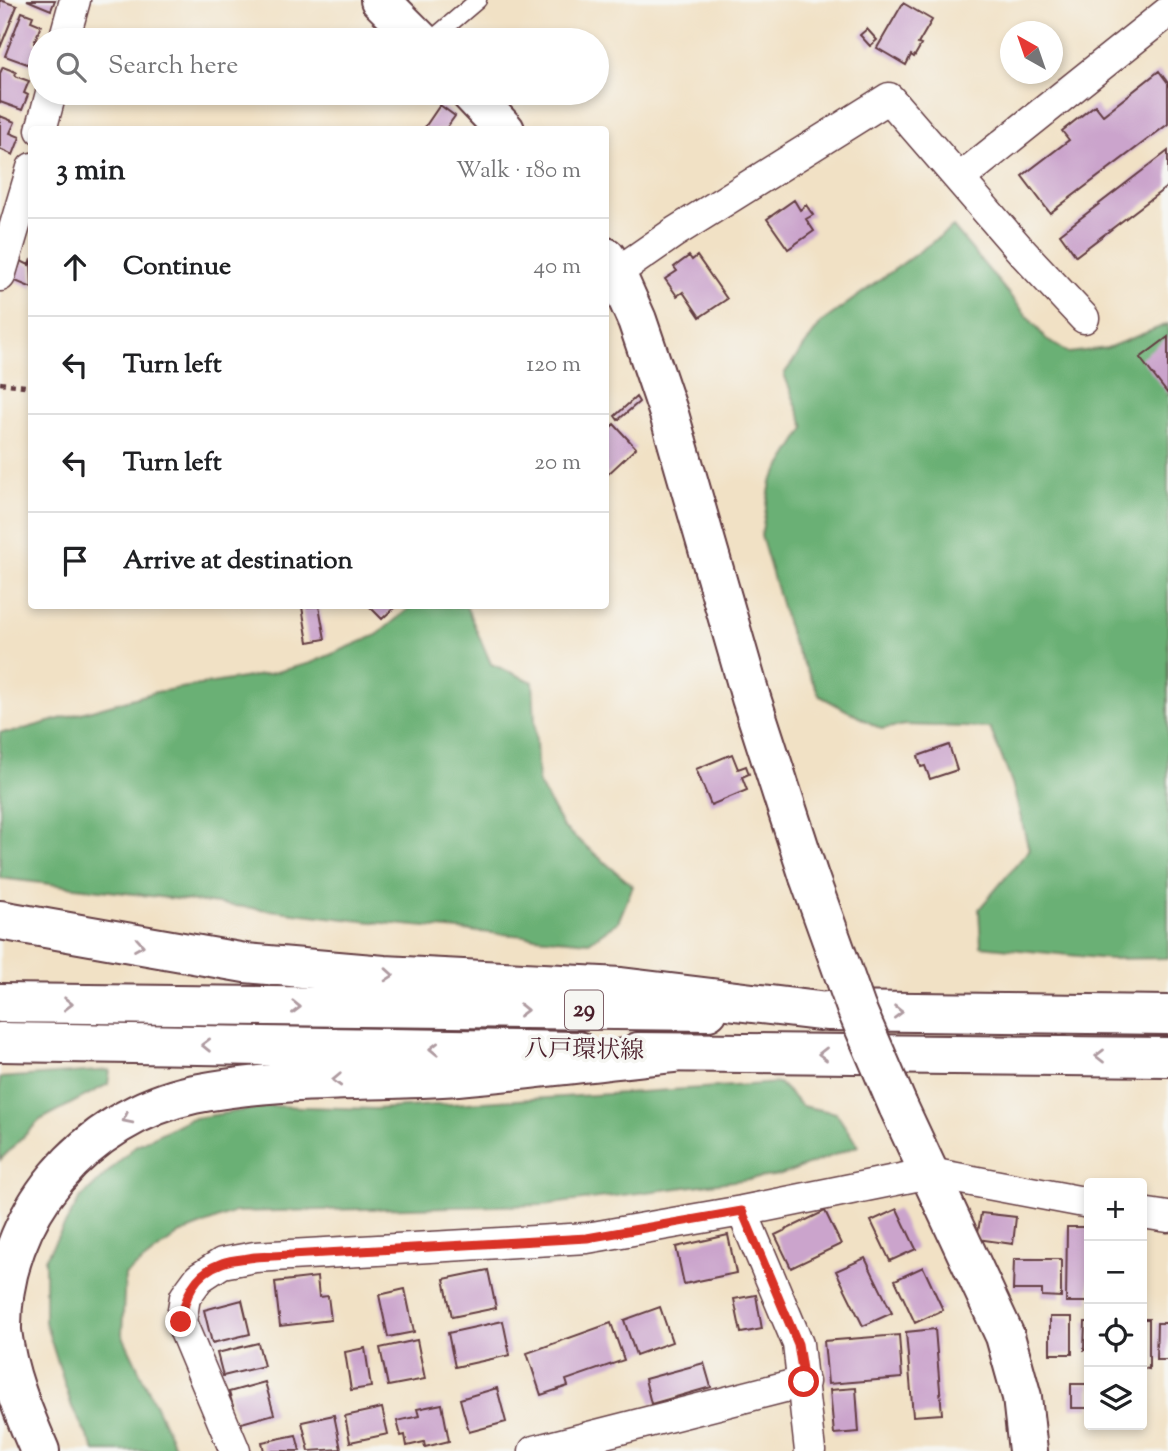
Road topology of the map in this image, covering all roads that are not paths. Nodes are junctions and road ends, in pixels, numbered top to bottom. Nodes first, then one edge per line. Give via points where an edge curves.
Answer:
1 (75, 0) edge
2 (380, 0) edge
3 (478, 0) edge
4 (1168, 12) edge
5 (67, 28) edge
6 (408, 28) edge
7 (445, 28) edge
8 (48, 105) edge
9 (481, 105) edge
10 (42, 126) edge
11 (501, 126) edge
12 (959, 179) junction
13 (28, 182) edge
14 (609, 271) edge
15 (0, 276) edge
16 (1084, 318) dead end
17 (0, 919) edge
18 (0, 1003) edge
19 (819, 1011) junction
20 (1168, 1015) edge
21 (0, 1042) edge
22 (673, 1053) junction
23 (1168, 1057) edge
24 (930, 1173) junction
25 (1084, 1202) edge
26 (742, 1211) junction
27 (1147, 1214) edge
28 (1168, 1217) edge
29 (804, 1382) junction
30 (40, 1451) edge
31 (235, 1451) edge
32 (534, 1451) edge
33 (810, 1451) edge
34 (1028, 1451) edge

1 - 5 street
2 - 6 main road
3 - 7 lane
4 - 12 street
8 - 10 street
9 - 11 main road
12 - 14 street via 889,98
12 - 16 street
13 - 15 street
14 - 24 main road, bridge via 637,320 669,414 751,698 809,877 856,1009
17 -> 19 main road via 245,963 621,987
18 -> 19 main road, 八戸環状線 / 29
19 -> 20 main road, 八戸環状線 / 29
22 -> 21 main road, 八戸環状線 / 29
23 -> 22 main road, 八戸環状線 / 29
22 -> 30 main road via 457,1076 244,1086 191,1095 146,1109 108,1128 50,1178 28,1209 3,1286 2,1328 8,1365
24 - 25 street
24 - 26 street
24 - 34 main road via 1005,1336 1022,1397
26 - 29 street via 798,1344
26 - 31 street via 587,1238 255,1257 222,1263 199,1278 185,1297 181,1322
27 - 28 street
29 - 32 street
29 - 33 street

